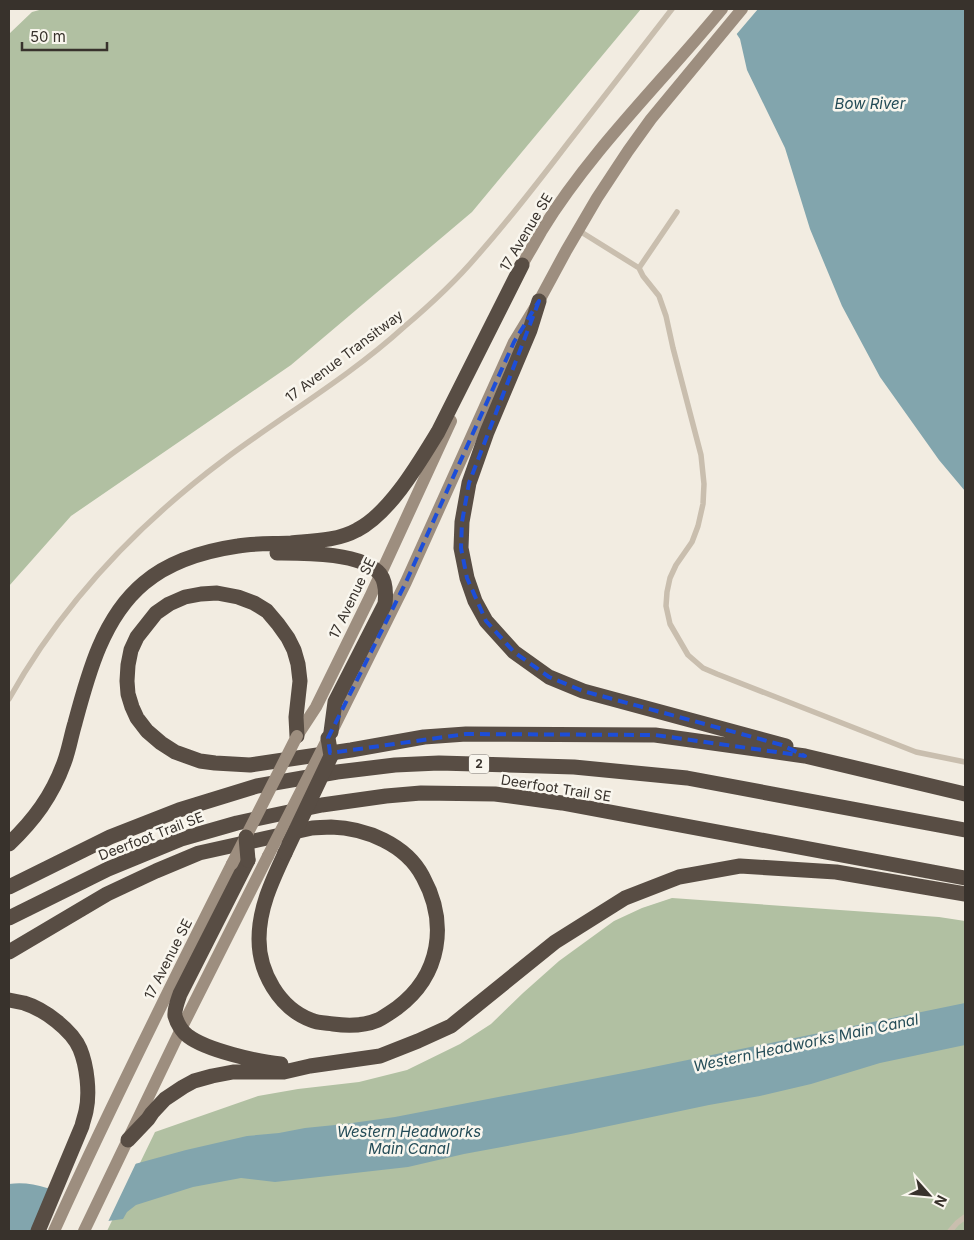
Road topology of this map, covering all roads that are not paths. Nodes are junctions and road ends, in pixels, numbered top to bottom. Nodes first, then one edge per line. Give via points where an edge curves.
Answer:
1 (672, 9) edge
2 (722, 9) edge
3 (742, 9) edge
4 (677, 212) dead end
5 (578, 230) junction
6 (522, 265) junction
7 (640, 268) junction
8 (539, 301) junction
9 (202, 554) junction
10 (381, 575) junction
11 (9, 699) edge
12 (330, 735) junction
13 (297, 736) junction
14 (804, 756) junction
15 (965, 762) edge
16 (965, 794) edge
17 (965, 830) edge
18 (246, 837) junction
19 (9, 844) edge
20 (965, 878) edge
21 (9, 887) edge
22 (965, 894) edge
23 (9, 918) edge
24 (9, 952) edge
25 (9, 1000) edge
26 (181, 1029) junction
27 (310, 1066) junction
28 (128, 1140) junction
29 (965, 1217) edge
30 (38, 1231) edge
31 (54, 1231) edge
32 (84, 1231) edge
33 (950, 1231) edge

1 - 11 lane, 17 Avenue Transitway via 513,214 464,271 377,351 224,460 147,524 83,591 35,656
2 - 6 main road, 17 Avenue SE via 594,158 558,205
3 - 5 main road via 628,151
4 - 7 lane
5 - 7 lane
5 - 8 main road
6 - 9 highway via 438,432 384,510 358,530 344,536 239,546
6 - 10 main road, 17 Avenue SE
7 - 15 lane via 662,303 701,455 704,484 698,526 670,578 666,606 670,624 688,655 703,668 884,740 916,752
8 - 12 main road via 507,356 410,575
8 - 14 highway via 469,483 462,522 460,548 467,578 486,621 514,652 549,676 583,691 782,745
9 - 10 highway via 331,555 368,564
9 - 19 highway via 168,566 145,582 132,593 117,614 96,652 64,762 52,790 38,813
10 - 12 highway via 385,604 335,702
10 - 13 main road, 17 Avenue SE via 316,707
12 - 24 highway, bridge via 331,756 285,853 262,912 259,955 281,999 311,1020 346,1026 359,1024 377,1020 405,1002 422,981 433,958 437,942 436,908 420,871 407,856 373,835 352,829 312,828 199,853 107,894
12 - 26 main road, bridge
13 - 14 highway via 298,664 288,638 267,611 238,597 217,593 185,597 156,613 137,637 128,665 128,694 137,718 147,731 175,752 208,762 250,765 424,737 466,734 655,735
13 - 18 main road, 17 Avenue SE, bridge
14 - 16 highway
17 - 21 highway, Deerfoot Trail SE / 2 via 687,778 574,767 394,765 257,786 179,810 110,837
18 - 26 highway, bridge via 248,860 180,994 175,1015
18 - 31 main road, 17 Avenue SE, bridge via 161,1005
20 - 23 highway, Deerfoot Trail SE / 2 via 562,803 495,794 420,793 322,805 181,839 108,869
22 - 27 highway via 836,872 740,866 679,877 625,898 555,942 452,1026 380,1056
25 - 30 highway via 25,1003 58,1021 80,1048 86,1072 86,1110 82,1126
26 - 27 highway via 187,1036 223,1052 272,1063
26 - 28 main road
27 - 28 highway via 284,1072 233,1072 194,1081 165,1099
28 - 32 main road
29 - 33 lane

